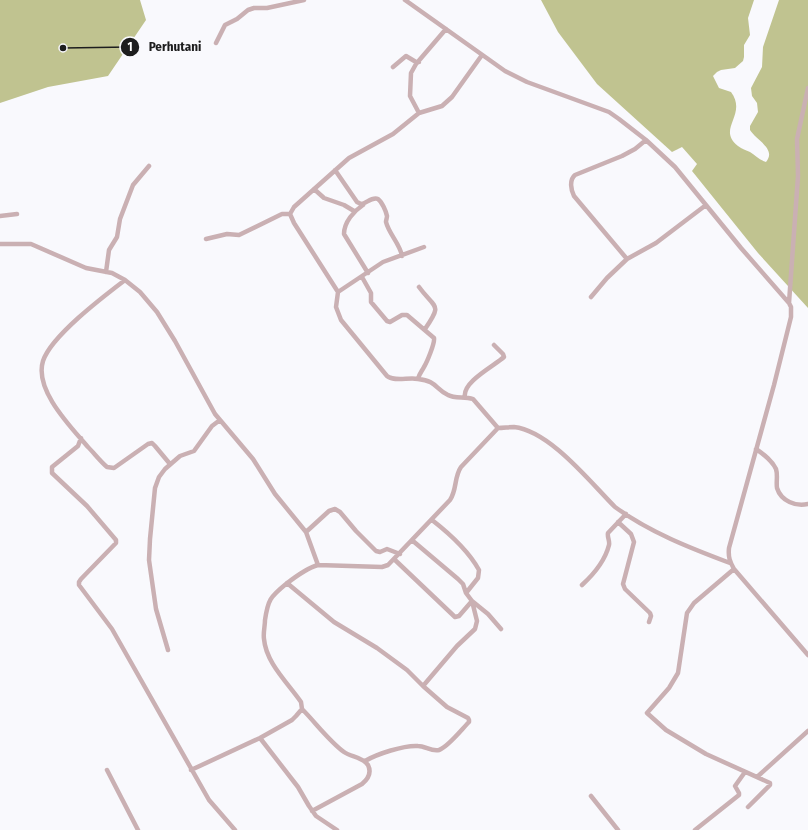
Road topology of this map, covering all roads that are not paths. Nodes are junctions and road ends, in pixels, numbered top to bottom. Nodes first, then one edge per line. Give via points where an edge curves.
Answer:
1 (304, 0) edge
2 (405, 0) edge
3 (446, 29) junction
4 (216, 43) dead end
5 (482, 55) junction
6 (418, 62) junction
7 (393, 67) dead end
8 (808, 88) edge
9 (419, 113) junction
10 (646, 140) junction
11 (149, 166) dead end
12 (335, 170) junction
13 (314, 189) junction
14 (362, 205) junction
15 (706, 205) junction
16 (354, 211) junction
17 (17, 214) dead end
18 (290, 214) junction
19 (0, 216) edge
20 (206, 239) dead end
21 (0, 244) edge
22 (424, 247) dead end
23 (402, 256) junction
24 (627, 259) junction
25 (106, 272) junction
26 (368, 272) junction
27 (362, 277) junction
28 (125, 280) junction
29 (419, 287) dead end
30 (338, 292) junction
31 (591, 297) dead end
32 (789, 303) junction
33 (425, 329) junction
34 (494, 345) dead end
35 (418, 379) junction
36 (465, 397) junction
37 (220, 420) junction
38 (498, 428) junction
39 (80, 438) junction
40 (756, 449) junction
41 (170, 464) junction
42 (808, 504) edge
43 (626, 514) junction
44 (432, 520) junction
45 (618, 522) junction
46 (306, 532) junction
47 (413, 540) junction
48 (400, 554) junction
49 (395, 560) junction
50 (730, 563) junction
51 (318, 565) junction
52 (734, 569) junction
53 (287, 583) junction
54 (582, 585) dead end
55 (466, 594) junction
56 (472, 601) junction
57 (649, 622) dead end
58 (501, 629) dead end
59 (168, 650) dead end
60 (808, 655) edge
61 (423, 686) junction
62 (302, 709) junction
63 (808, 731) edge
64 (260, 738) junction
65 (365, 762) junction
66 (108, 770) dead end
67 (191, 770) junction
68 (745, 772) junction
69 (757, 777) junction
70 (591, 796) dead end
71 (748, 807) dead end
72 (312, 811) junction
73 (138, 830) edge
74 (235, 830) edge
75 (337, 830) edge
76 (618, 830) edge
77 (695, 830) edge

1 - 4 street via 248,10 226,25
2 - 3 street
3 - 5 street
3 - 6 street
5 - 9 street via 447,102
5 - 10 street via 527,82 614,115
6 - 7 street via 406,56
6 - 9 street via 411,73 410,94
8 - 32 street via 797,139 798,176
9 - 12 street via 393,134 349,158
10 - 15 street via 675,167
10 - 24 street via 630,152 576,175 572,181 574,196
11 - 25 street via 133,185 120,219 117,237 109,250
12 - 13 street
12 - 14 street
13 - 16 street via 324,198
13 - 18 street
14 - 16 street
14 - 23 street via 374,198 382,203 390,233
15 - 24 street via 656,242
15 - 32 street
16 - 26 street via 344,234
17 - 19 street
18 - 20 street via 282,214 239,235 227,234
18 - 30 street
21 - 25 street via 31,244 86,268
22 - 23 street
23 - 26 street via 383,262
24 - 31 street
25 - 28 street
26 - 27 street
27 - 30 street
27 - 33 street via 372,293 371,302 387,322 405,314
28 - 37 street via 140,292 157,312
28 - 39 street via 64,332 43,362 42,373 49,394 60,414
29 - 33 street via 435,308 434,315
30 - 35 street via 336,307 341,320 387,376 392,379
32 - 40 street via 791,317
33 - 35 street via 435,341
34 - 36 street via 504,358 470,384 465,391
35 - 36 street via 431,382 449,396
36 - 38 street via 476,402
37 - 41 street via 212,426 194,451 180,456
37 - 46 street via 253,459 275,494
38 - 43 street via 514,427 549,442
38 - 44 street via 461,467 457,473 452,497
39 - 41 street via 110,468 116,467 148,444 155,446
39 - 67 street via 78,446 52,467 52,473 87,506 116,543 81,579 79,585 112,629
40 - 42 street via 773,464 777,473 777,487 783,496 796,505
40 - 50 street via 729,548
41 - 59 street via 155,488 149,560 156,608
43 - 45 street
43 - 50 street via 687,547
44 - 47 street
44 - 55 street via 449,533 479,570 478,578
45 - 54 street via 608,533 609,546 600,566
45 - 57 street via 631,534 634,542 623,584 650,613
46 - 48 street via 329,511 335,509 376,551 380,552 386,548
46 - 51 street
47 - 48 street
47 - 55 street via 463,584
48 - 49 street
49 - 51 street via 382,567
49 - 56 street via 453,616 459,616
50 - 52 street
51 - 53 street
52 - 60 street
52 - 68 street via 689,610 678,674 647,713 666,730 706,754
53 - 61 street via 334,622 407,670
53 - 62 street via 268,601 263,636 272,662 302,702
55 - 56 street
56 - 58 street
56 - 61 street via 477,621 475,629
61 - 65 street via 447,707 468,718 469,722 440,750 410,746 380,754
62 - 64 street via 292,720
62 - 65 street via 343,751
63 - 69 street
64 - 67 street
64 - 72 street via 298,787
65 - 72 street via 370,773 365,782
66 - 73 street
67 - 74 street via 209,800
68 - 69 street
68 - 77 street via 735,786 739,794
69 - 71 street via 770,785
70 - 76 street
72 - 75 street

